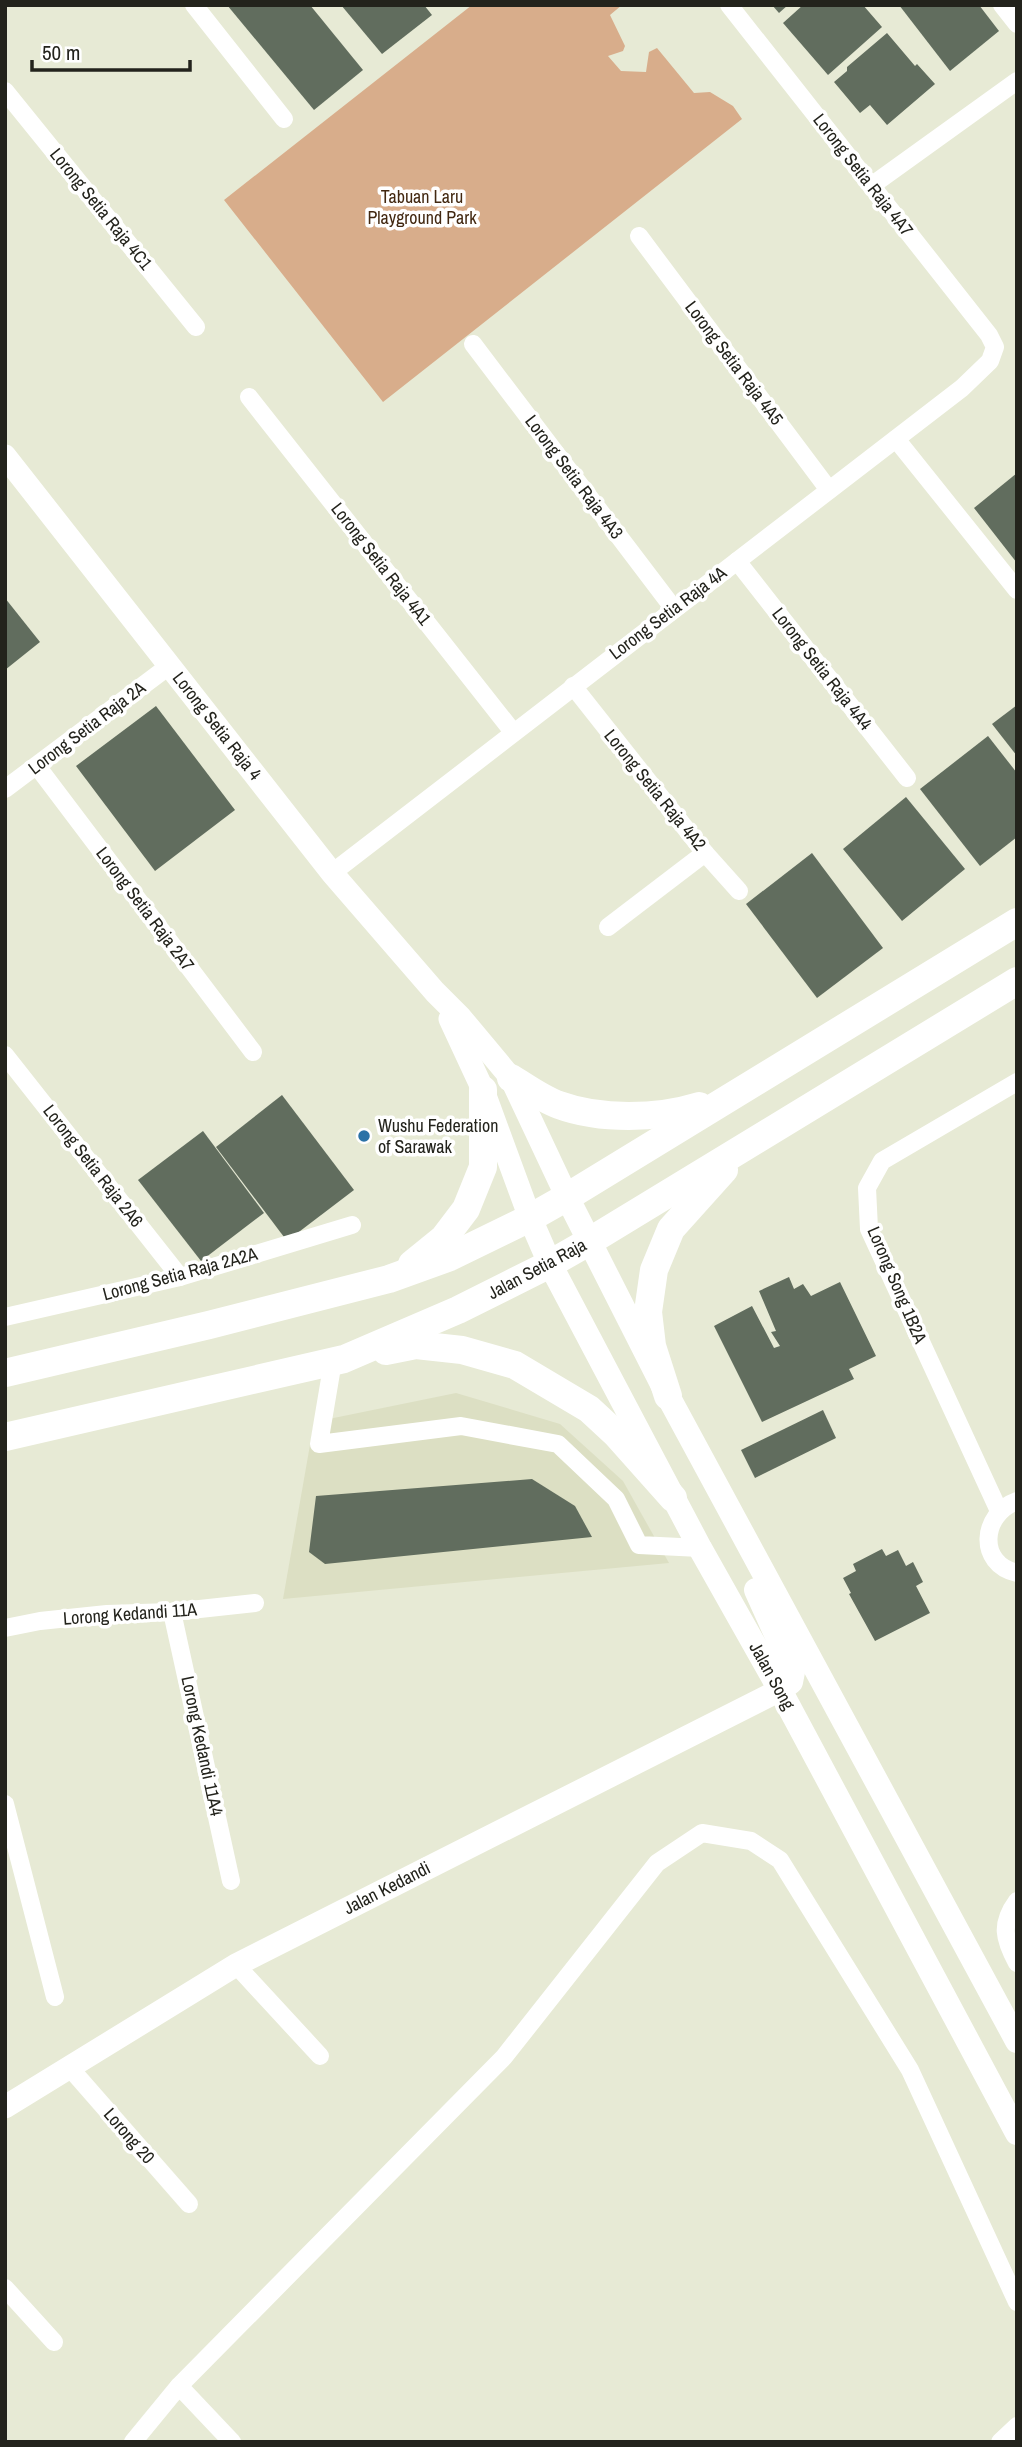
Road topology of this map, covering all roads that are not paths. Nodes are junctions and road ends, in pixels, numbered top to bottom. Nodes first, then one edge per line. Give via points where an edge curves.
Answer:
1 (194, 5) edge
2 (729, 5) edge
3 (1002, 5) edge
4 (1017, 24) edge
5 (1017, 81) edge
6 (5, 91) edge
7 (284, 119) dead end
8 (872, 186) junction
9 (639, 236) dead end
10 (196, 327) dead end
11 (473, 344) dead end
12 (995, 347) joint
13 (249, 397) dead end
14 (896, 439) junction
15 (5, 456) edge
16 (829, 489) junction
17 (737, 561) junction
18 (1017, 590) edge
19 (674, 609) junction
20 (169, 666) junction
21 (573, 686) junction
22 (513, 732) junction
23 (37, 766) junction
24 (907, 778) dead end
25 (5, 789) edge
26 (705, 853) junction
27 (332, 873) junction
28 (739, 891) dead end
29 (1017, 922) edge
30 (608, 927) dead end
31 (1017, 981) edge
32 (435, 992) junction
33 (253, 1052) dead end
34 (5, 1055) edge
35 (511, 1078) junction
36 (1017, 1082) edge
37 (484, 1090) junction
38 (731, 1095) junction
39 (757, 1139) junction
40 (567, 1197) junction
41 (530, 1219) junction
42 (352, 1225) dead end
43 (590, 1241) junction
44 (550, 1264) junction
45 (180, 1277) junction
46 (389, 1279) junction
47 (5, 1317) edge
48 (338, 1360) junction
49 (5, 1373) edge
50 (667, 1396) junction
51 (5, 1437) edge
52 (673, 1498) junction
53 (1017, 1501) edge
54 (999, 1511) junction
55 (733, 1516) junction
56 (700, 1548) junction
57 (1017, 1573) edge
58 (255, 1603) dead end
59 (172, 1612) junction
60 (5, 1628) edge
61 (780, 1690) junction
62 (5, 1804) edge
63 (231, 1881) dead end
64 (1017, 1901) edge
65 (1017, 1963) edge
66 (236, 1965) junction
67 (55, 1997) dead end
68 (1017, 2041) edge
69 (320, 2056) dead end
70 (70, 2068) junction
71 (5, 2107) edge
72 (1017, 2133) edge
73 (189, 2204) dead end
74 (5, 2288) edge
75 (1017, 2302) edge
76 (54, 2342) dead end
77 (179, 2386) junction
78 (1017, 2426) edge
79 (133, 2442) edge
80 (232, 2442) edge
81 (1000, 2442) edge

1 - 7 street
2 - 8 street, Lorong Setia Raja 4A7
3 - 4 street
5 - 8 street
6 - 10 street, Lorong Setia Raja 4C1
8 - 12 street, Lorong Setia Raja 4A7
9 - 16 street, Lorong Setia Raja 4A5
11 - 19 street, Lorong Setia Raja 4A3
12 - 14 street, Lorong Setia Raja 4A via 990,361 962,388
13 - 22 street, Lorong Setia Raja 4A1
14 - 16 street, Lorong Setia Raja 4A
14 - 18 street
15 - 20 street, Lorong Setia Raja 4
16 - 17 street, Lorong Setia Raja 4A
17 - 19 street, Lorong Setia Raja 4A
17 - 24 street, Lorong Setia Raja 4A4
19 - 21 street, Lorong Setia Raja 4A
20 - 23 street, Lorong Setia Raja 2A
20 - 27 street, Lorong Setia Raja 4
21 - 22 street, Lorong Setia Raja 4A
21 - 26 street, Lorong Setia Raja 4A2
22 - 27 street, Lorong Setia Raja 4A
23 - 25 street, Lorong Setia Raja 2A
23 - 33 street, Lorong Setia Raja 2A7
26 - 28 street, Lorong Setia Raja 4A2
26 - 30 street
27 - 32 street, Lorong Setia Raja 4
29 - 38 main road
31 - 39 main road, Jalan Setia Raja
32 - 35 street, Lorong Setia Raja 4
32 - 37 street, Lorong Setia Raja 4
34 - 45 street, Lorong Setia Raja 2A6
35 - 38 main road via 559,1105 626,1116 657,1116
35 - 40 street, Lorong Setia Raja 4
36 - 54 street, Lorong Song 1B2A via 883,1161 867,1188 869,1229
37 - 41 street, Lorong Setia Raja 4
37 - 46 main road via 483,1167 466,1209 444,1238
38 - 40 main road
39 - 43 main road, Jalan Setia Raja
39 - 50 main road via 671,1228 654,1270 648,1312 652,1346
40 - 41 main road
40 - 43 main road
41 - 44 main road, Jalan Song
41 - 46 main road via 450,1258
42 - 45 street, Lorong Setia Raja 2A2A
43 - 44 main road, Jalan Setia Raja
43 - 50 main road
44 - 48 main road, Jalan Setia Raja via 458,1310
44 - 52 main road, Jalan Song
45 - 47 street, Lorong Setia Raja 2A2A
46 - 49 main road
48 - 51 main road, Jalan Setia Raja
48 - 52 main road via 416,1345 462,1350 515,1365 589,1409
48 - 56 street via 318,1444 461,1426 558,1444 615,1499 639,1545
50 - 55 main road
52 - 56 main road, Jalan Song
53 - 54 street
54 - 57 street via 992,1521 989,1544 1001,1565
55 - 61 main road via 757,1593 793,1672 791,1682
55 - 68 main road
56 - 61 main road, Jalan Song
58 - 59 street, Lorong Kedandi 11A
59 - 60 street, Lorong Kedandi 11A via 107,1614
59 - 63 street, Lorong Kedandi 11A4
61 - 66 street, Jalan Kedandi
61 - 72 main road, Jalan Song
62 - 67 street
64 - 65 street via 1006,1926 1006,1943
66 - 69 street
66 - 70 street, Jalan Kedandi
70 - 71 street, Jalan Kedandi
70 - 73 street, Lorong 20
74 - 76 street
75 - 77 street via 910,2070 780,1860 751,1841 702,1833 657,1863 504,2057
77 - 79 street
77 - 80 street
78 - 81 street

